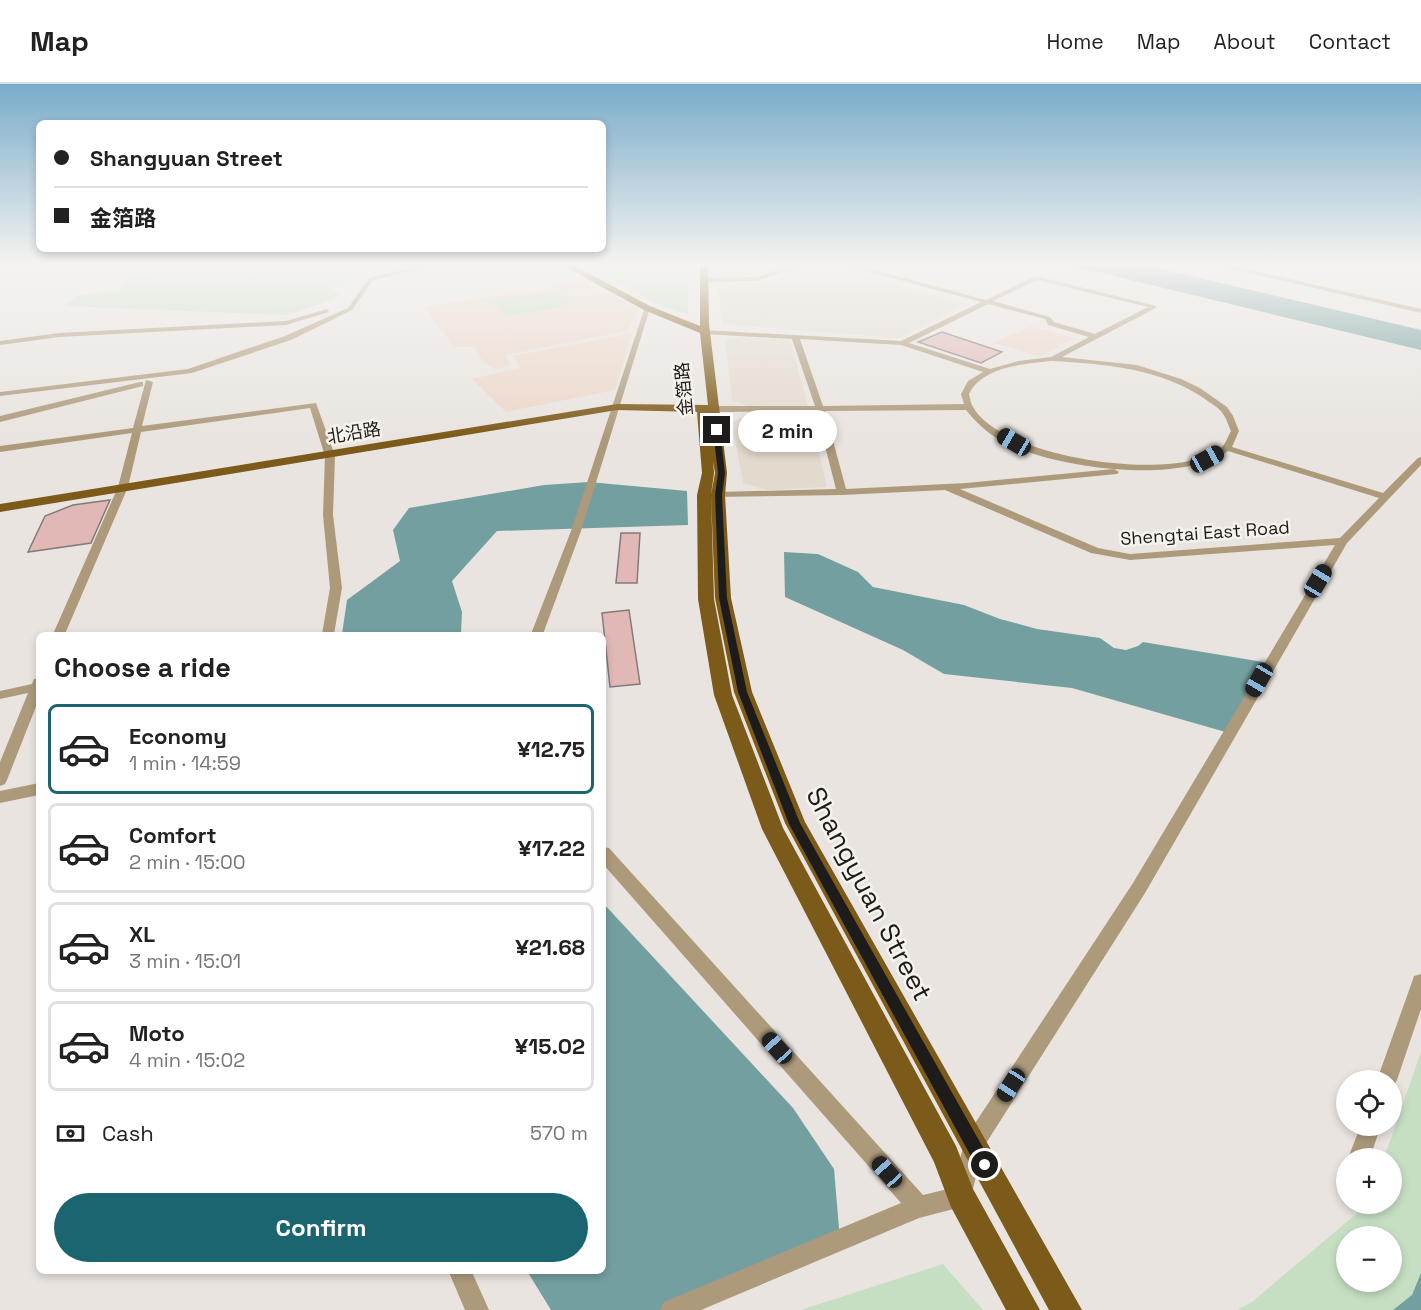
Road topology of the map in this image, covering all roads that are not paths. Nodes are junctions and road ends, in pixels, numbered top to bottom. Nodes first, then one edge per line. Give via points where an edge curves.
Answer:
1 (289, 322) edge
2 (322, 322) edge
3 (643, 322) edge
4 (689, 322) edge
5 (691, 322) edge
6 (700, 322) edge
7 (700, 322) edge
8 (946, 322) edge
9 (1051, 322) edge
10 (1125, 322) edge
11 (700, 326) junction
12 (795, 336) junction
13 (1096, 337) junction
14 (0, 343) edge
15 (903, 343) junction
16 (1052, 359) junction
17 (189, 371) junction
18 (988, 371) junction
19 (149, 382) junction
20 (0, 394) edge
21 (968, 407) junction
22 (617, 408) junction
23 (709, 409) junction
24 (820, 409) junction
25 (0, 419) edge
26 (136, 430) junction
27 (1226, 448) junction
28 (0, 449) edge
29 (330, 456) junction
30 (1421, 459) edge
31 (1142, 468) junction
32 (716, 480) junction
33 (944, 486) junction
34 (123, 487) junction
35 (842, 492) junction
36 (1384, 497) junction
37 (0, 508) edge
38 (1343, 541) junction
39 (60, 632) edge
40 (328, 632) edge
41 (538, 632) edge
42 (36, 686) edge
43 (36, 690) edge
44 (0, 695) edge
45 (0, 780) edge
46 (36, 790) edge
47 (0, 797) edge
48 (606, 857) edge
49 (1421, 982) edge
50 (1390, 1070) edge
51 (973, 1144) junction
52 (961, 1197) junction
53 (919, 1207) junction
54 (461, 1274) edge
55 (477, 1310) edge
56 (672, 1310) edge
57 (1024, 1310) edge
58 (1066, 1310) edge

1 - 14 street via 59,335
2 - 17 street via 288,338
3 - 22 street
4 - 11 main road
5 - 11 main road
6 - 11 main road, 金箔路
7 - 11 main road, 金箔路
8 - 15 street
9 - 13 street
10 - 13 street
11 - 12 street
11 - 23 main road, 金箔路
12 - 15 street
12 - 24 street
13 - 16 street
15 - 18 street
16 - 18 street via 1024,361
16 - 27 street via 1134,368 1173,379 1205,394 1227,412 1235,431
17 - 19 street
17 - 20 street
18 - 21 street via 970,383 965,394
19 - 25 street
19 - 26 street
21 - 24 street
21 - 31 street via 984,425 1024,446 1102,465
22 - 23 main road, 北沿路
22 - 29 main road, 北沿路
22 - 41 street
23 - 24 street
23 - 32 main road, 金箔路
24 - 35 street
26 - 28 street
26 - 29 street via 313,405
26 - 34 street
27 - 31 street via 1178,466
27 - 36 street
29 - 34 main road, 北沿路
29 - 40 street via 328,515 336,588
30 - 36 street
31 - 33 street via 1038,482
32 - 35 street, Shengtai East Road
32 - 51 main road, Shangyuan Street via 723,598 742,692 795,824
32 - 52 main road via 704,495 706,599 723,695 773,829 946,1156
33 - 35 street, Shengtai East Road
33 - 38 street, Shengtai East Road via 1095,551 1113,555
34 - 37 main road, 北沿路
34 - 39 street
36 - 38 street
38 - 51 street via 1139,888
42 - 44 street
43 - 45 street
46 - 47 street
48 - 53 street
49 - 50 street
51 - 52 street
51 - 58 main road, Shangyuan Street
52 - 53 street
52 - 57 main road
53 - 56 street
54 - 55 street

